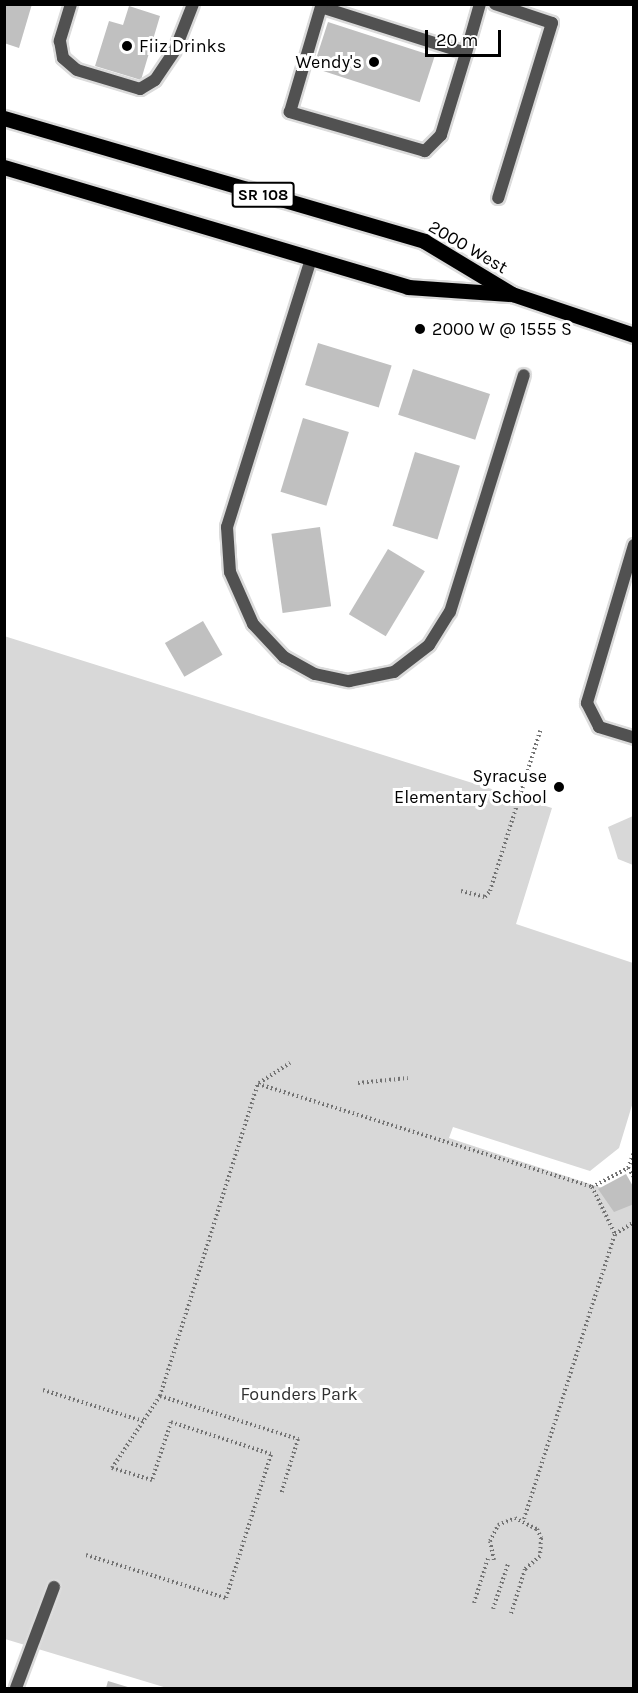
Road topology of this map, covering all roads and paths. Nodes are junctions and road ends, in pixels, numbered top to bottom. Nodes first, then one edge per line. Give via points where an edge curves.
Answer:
1 (71, 4) edge
2 (193, 4) edge
3 (480, 4) edge
4 (495, 4) edge
5 (322, 6) edge
6 (466, 53) junction
7 (4, 118) edge
8 (4, 167) edge
9 (498, 198) dead end
10 (311, 259) junction
11 (512, 294) junction
12 (633, 335) edge
13 (524, 375) dead end
14 (633, 545) edge
15 (540, 731) dead end
16 (633, 738) edge
17 (461, 891) dead end
18 (290, 1063) dead end
19 (408, 1078) dead end
20 (357, 1083) dead end
21 (258, 1084) junction
22 (633, 1152) edge
23 (628, 1168) junction
24 (633, 1177) edge
25 (592, 1187) junction
26 (633, 1222) edge
27 (615, 1233) junction
28 (43, 1390) dead end
29 (159, 1396) junction
30 (143, 1421) junction
31 (281, 1494) dead end
32 (524, 1519) junction
33 (86, 1555) dead end
34 (488, 1558) dead end
35 (494, 1560) dead end
36 (508, 1564) dead end
37 (54, 1587) dead end
38 (474, 1603) dead end
39 (493, 1609) dead end
40 (511, 1614) dead end
41 (16, 1689) edge

1 - 2 street via 60,41 63,58 77,70 140,89 155,80 175,50
3 - 6 street
4 - 9 street via 552,23
5 - 6 street
5 - 6 street via 290,112 425,151 441,135
7 - 11 main road, 2000 West / SR 108 via 424,241
8 - 10 main road, 2000 West / SR 108
10 - 11 main road, 2000 West / SR 108 via 408,287
10 - 13 street via 228,527 230,572 253,624 284,657 315,674 349,681 394,672 429,645 450,612
11 - 12 main road, SR 108
14 - 16 street via 587,703 599,728
15 - 17 path via 490,891 485,897
18 - 21 path
19 - 20 path
21 - 25 path
21 - 29 path
22 - 23 path
23 - 24 path
23 - 25 path
25 - 27 path
26 - 27 path
27 - 32 path
28 - 30 path
29 - 30 path
29 - 31 path via 298,1439
30 - 33 path via 112,1468 152,1480 171,1422 271,1454 226,1598
32 - 35 path via 506,1520 498,1525 490,1541
32 - 40 path via 537,1529 542,1547 534,1563 525,1569
34 - 38 path
36 - 39 path
37 - 41 street

